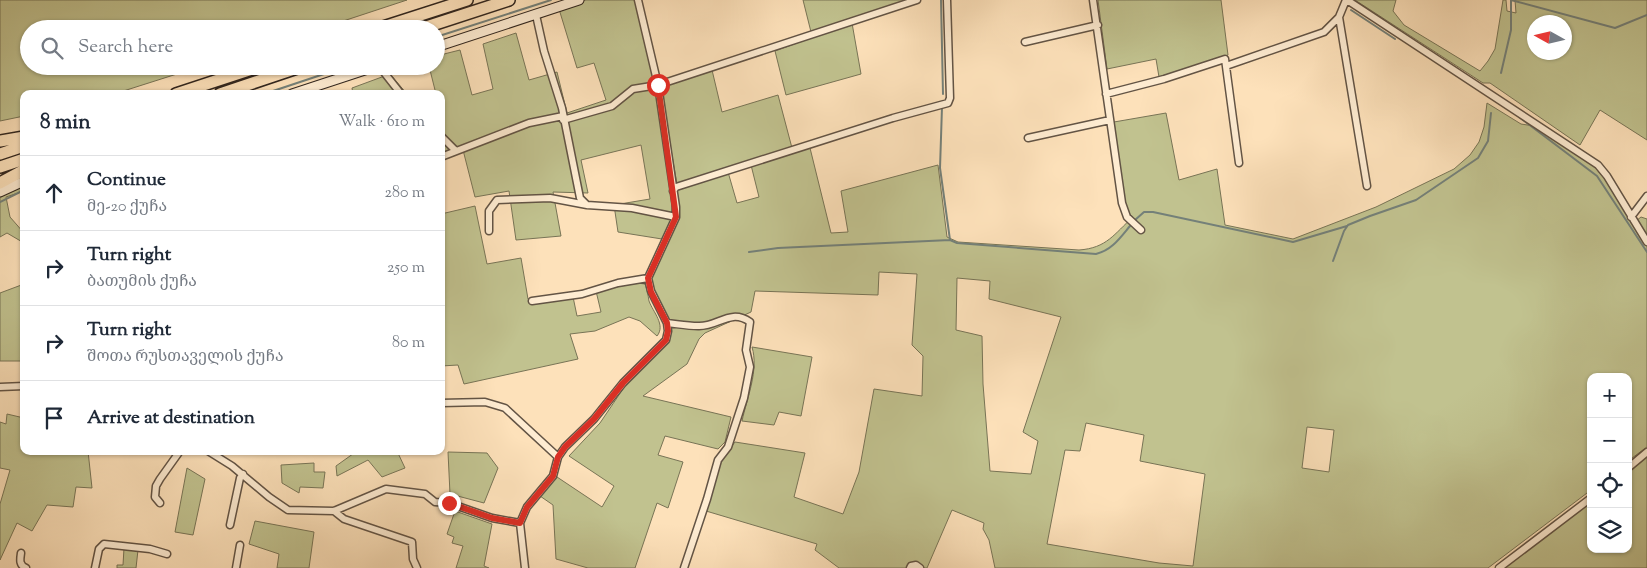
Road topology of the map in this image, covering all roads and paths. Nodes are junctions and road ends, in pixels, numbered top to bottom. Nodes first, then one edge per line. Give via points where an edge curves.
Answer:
1 (467, 0) edge
2 (509, 0) edge
3 (579, 0) edge
4 (638, 0) edge
5 (917, 0) edge
6 (947, 0) edge
7 (1093, 0) edge
8 (1347, 0) edge
9 (536, 15) junction
10 (1340, 17) junction
11 (405, 20) edge
12 (445, 21) edge
13 (1098, 25) junction
14 (1025, 42) dead end
15 (445, 44) edge
16 (1226, 66) junction
17 (234, 75) edge
18 (276, 75) edge
19 (350, 75) edge
20 (385, 75) edge
21 (658, 85) junction
22 (188, 90) edge
23 (232, 90) edge
24 (304, 90) edge
25 (398, 90) edge
26 (1106, 94) junction
27 (563, 118) junction
28 (1110, 120) junction
29 (20, 138) edge
30 (1028, 138) dead end
31 (445, 140) edge
32 (0, 141) edge
33 (20, 147) edge
34 (456, 151) junction
35 (0, 154) edge
36 (445, 155) edge
37 (20, 160) edge
38 (1239, 163) dead end
39 (0, 167) edge
40 (20, 172) edge
41 (0, 183) edge
42 (20, 183) edge
43 (1367, 186) dead end
44 (673, 191) junction
45 (0, 192) edge
46 (1647, 196) edge
47 (587, 205) junction
48 (676, 217) junction
49 (1631, 217) junction
50 (1141, 230) dead end
51 (490, 231) dead end
52 (1647, 242) edge
53 (648, 278) junction
54 (532, 301) dead end
55 (667, 323) junction
56 (20, 386) edge
57 (0, 387) edge
58 (445, 403) edge
59 (1647, 452) edge
60 (179, 455) edge
61 (214, 455) edge
62 (558, 457) junction
63 (1632, 465) edge
64 (243, 474) junction
65 (1587, 501) edge
66 (160, 504) dead end
67 (334, 511) junction
68 (520, 523) junction
69 (230, 525) dead end
70 (240, 545) dead end
71 (21, 553) dead end
72 (167, 554) dead end
73 (910, 567) edge
74 (26, 568) edge
75 (95, 568) edge
76 (236, 568) edge
77 (417, 568) edge
78 (526, 568) edge
79 (684, 568) edge
80 (920, 568) edge
81 (1498, 568) edge

1 - 11 highway
2 - 12 highway
3 - 9 street
4 - 21 street
5 - 21 street
6 - 44 street via 948,103 676,187
7 - 13 street
8 - 10 street
8 - 49 street via 1598,165
9 - 15 street
9 - 27 street
10 - 16 street via 1324,32
10 - 43 street
13 - 14 street
13 - 26 street
16 - 26 street via 1225,59
16 - 38 street
17 - 22 highway
18 - 23 highway
19 - 24 street
20 - 25 street
21 - 27 street via 633,89 612,106
21 - 44 street
26 - 28 street
27 - 34 street via 530,123
27 - 47 street via 580,198
28 - 30 street
28 - 50 street via 1122,203 1128,217
29 - 32 highway
31 - 34 street
33 - 35 highway
34 - 36 street
37 - 39 highway
40 - 41 highway
42 - 45 street
44 - 48 street
46 - 49 street
47 - 48 street via 618,206
47 - 51 street via 550,198 497,200 490,211
48 - 53 street
49 - 52 street
53 - 54 street via 582,294
53 - 55 street via 651,292
55 - 62 street via 666,340
55 - 79 street via 699,327 733,316 750,322 746,350 750,367 744,398 728,447 718,460
56 - 57 street
58 - 62 street via 485,402 504,408
59 - 63 street
60 - 66 street via 156,486 155,497
61 - 64 street
62 - 68 street via 553,476 527,507
64 - 67 street via 288,510
64 - 69 street
65 - 81 street
67 - 68 street via 386,489 425,494 435,502
67 - 77 street via 344,519 412,542
68 - 78 street
70 - 76 street
71 - 74 street via 20,562
72 - 75 street via 104,544 99,549
73 - 80 street via 916,565

